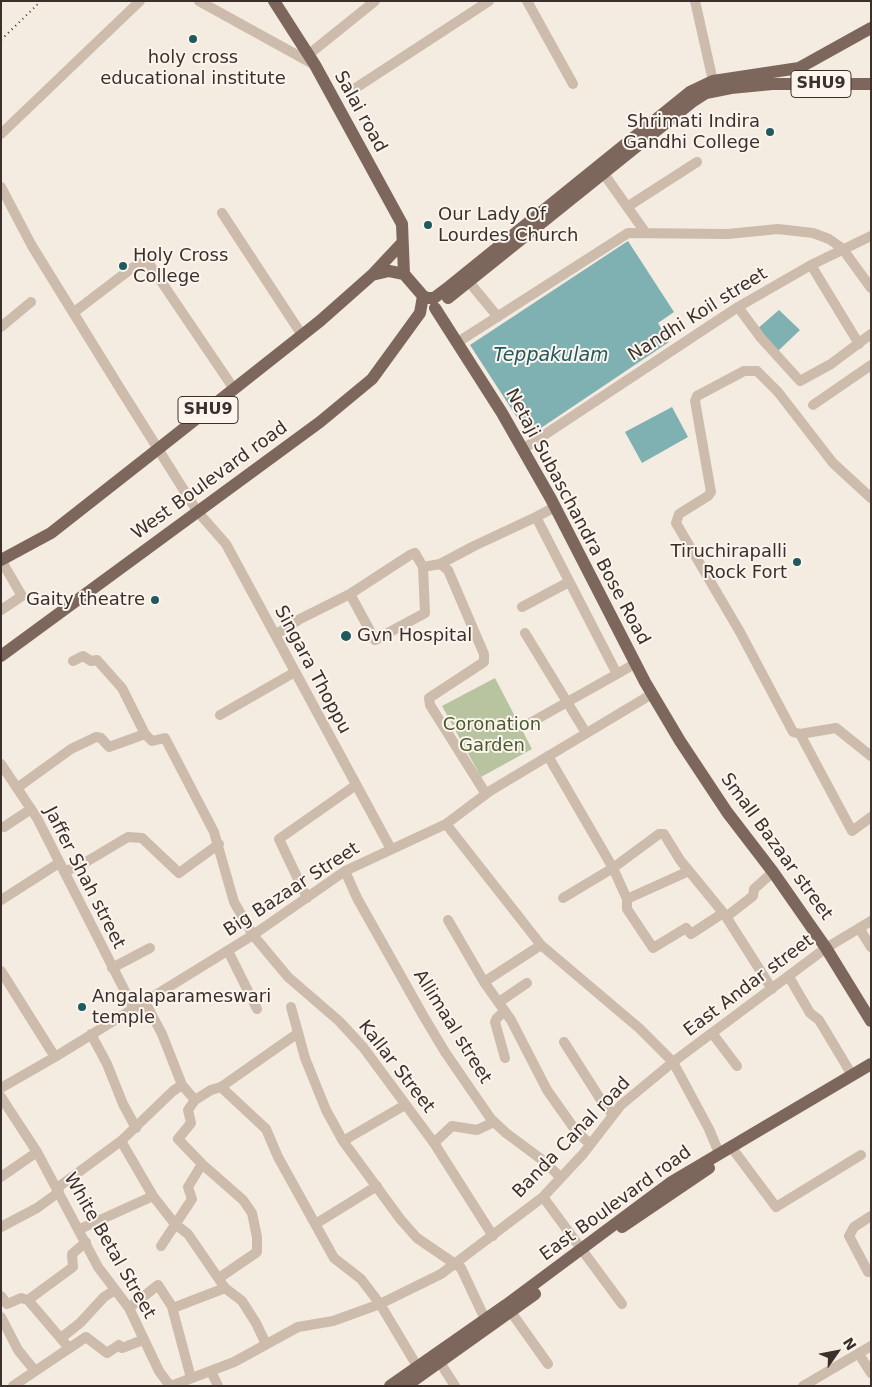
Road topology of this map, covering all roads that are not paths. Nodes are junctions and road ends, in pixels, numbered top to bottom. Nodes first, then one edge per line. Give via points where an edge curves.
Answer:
1 (140, 1) edge
2 (199, 1) edge
3 (274, 1) edge
4 (375, 1) edge
5 (489, 1) edge
6 (527, 1) edge
7 (695, 1) edge
8 (871, 28) edge
9 (312, 60) junction
10 (772, 71) junction
11 (713, 81) junction
12 (573, 84) dead end
13 (772, 84) junction
14 (871, 84) edge
15 (348, 93) dead end
16 (1, 134) edge
17 (697, 162) dead end
18 (604, 174) junction
19 (1, 187) edge
20 (627, 207) junction
21 (222, 213) dead end
22 (645, 232) junction
23 (871, 236) edge
24 (402, 243) junction
25 (842, 248) junction
26 (811, 264) junction
27 (404, 274) junction
28 (372, 275) junction
29 (469, 282) junction
30 (871, 288) edge
31 (423, 296) junction
32 (31, 302) dead end
33 (738, 307) junction
34 (435, 308) junction
35 (73, 313) junction
36 (420, 313) junction
37 (498, 317) junction
38 (1, 327) edge
39 (871, 334) edge
40 (302, 335) junction
41 (458, 342) junction
42 (859, 344) junction
43 (871, 365) edge
44 (234, 389) junction
45 (813, 405) dead end
46 (158, 449) junction
47 (523, 449) junction
48 (871, 498) edge
49 (555, 507) junction
50 (197, 511) junction
51 (536, 517) junction
52 (1, 560) edge
53 (440, 564) junction
54 (423, 567) junction
55 (568, 582) junction
56 (350, 594) junction
57 (522, 607) dead end
58 (1, 610) edge
59 (525, 634) dead end
60 (275, 635) junction
61 (1, 656) edge
62 (73, 661) dead end
63 (636, 663) junction
64 (295, 672) junction
65 (616, 674) junction
66 (652, 694) junction
67 (566, 701) junction
68 (220, 715) dead end
69 (530, 723) dead end
70 (586, 733) junction
71 (145, 734) junction
72 (800, 734) junction
73 (548, 756) junction
74 (871, 756) edge
75 (1, 764) edge
76 (356, 785) junction
77 (17, 788) junction
78 (486, 794) junction
79 (31, 809) junction
80 (871, 817) edge
81 (446, 824) junction
82 (4, 827) dead end
83 (219, 844) junction
84 (391, 849) junction
85 (62, 867) junction
86 (613, 868) junction
87 (345, 871) junction
88 (689, 871) junction
89 (773, 872) junction
90 (306, 898) junction
91 (562, 898) dead end
92 (1, 900) edge
93 (627, 900) junction
94 (724, 915) junction
95 (448, 920) dead end
96 (871, 921) edge
97 (859, 928) junction
98 (253, 935) junction
99 (541, 944) junction
100 (871, 946) edge
101 (150, 948) dead end
102 (826, 948) junction
103 (228, 950) junction
104 (112, 968) junction
105 (1, 971) edge
106 (790, 977) junction
107 (484, 982) junction
108 (527, 983) dead end
109 (5, 987) edge
110 (772, 989) junction
111 (145, 1002) junction
112 (499, 1002) junction
113 (291, 1007) dead end
114 (134, 1009) junction
115 (258, 1009) dead end
116 (505, 1012) junction
117 (871, 1021) edge
118 (298, 1033) junction
119 (91, 1034) junction
120 (712, 1034) junction
121 (564, 1042) dead end
122 (55, 1057) junction
123 (505, 1058) dead end
124 (673, 1062) junction
125 (871, 1064) edge
126 (737, 1066) dead end
127 (871, 1073) edge
128 (852, 1075) junction
129 (182, 1085) junction
130 (221, 1087) junction
131 (1, 1088) edge
132 (1, 1098) edge
133 (195, 1100) junction
134 (405, 1105) junction
135 (613, 1115) junction
136 (494, 1122) junction
137 (136, 1128) junction
138 (120, 1141) junction
139 (343, 1141) junction
140 (434, 1142) junction
141 (590, 1144) junction
142 (37, 1152) junction
143 (735, 1152) junction
144 (719, 1153) junction
145 (861, 1155) dead end
146 (202, 1164) junction
147 (1, 1177) edge
148 (560, 1177) junction
149 (377, 1186) junction
150 (58, 1190) junction
151 (152, 1196) junction
152 (543, 1197) junction
153 (871, 1216) edge
154 (316, 1223) junction
155 (175, 1224) junction
156 (1, 1227) edge
157 (80, 1230) junction
158 (493, 1236) junction
159 (86, 1242) junction
160 (161, 1246) dead end
161 (583, 1253) junction
162 (455, 1264) junction
163 (870, 1273) edge
164 (219, 1278) junction
165 (225, 1288) junction
166 (115, 1290) junction
167 (28, 1300) junction
168 (3, 1303) edge
169 (380, 1304) junction
170 (622, 1304) dead end
171 (172, 1307) junction
172 (129, 1308) junction
173 (511, 1312) junction
174 (1, 1317) edge
175 (485, 1319) junction
176 (61, 1338) junction
177 (143, 1340) junction
178 (266, 1344) junction
179 (871, 1346) edge
180 (70, 1348) junction
181 (859, 1354) junction
182 (439, 1361) junction
183 (548, 1364) dead end
184 (417, 1366) junction
185 (34, 1371) junction
186 (210, 1371) junction
187 (871, 1373) edge
188 (191, 1378) junction
189 (818, 1382) edge
190 (13, 1386) edge
191 (170, 1386) edge
192 (218, 1386) edge
193 (390, 1386) edge
194 (406, 1386) edge
195 (455, 1386) edge
196 (803, 1386) edge

1 - 16 street
2 - 9 street
3 - 9 main road, Salai road
4 - 9 street
5 - 15 street
6 - 12 street
7 - 11 street
8 - 10 main road via 799,68
9 - 24 main road, Salai road via 402,224
10 - 11 main road, SHU9
10 - 13 main road, SHU9
11 - 31 main road, SHU9 via 690,92 434,298
13 - 14 main road, SHU9
13 - 18 main road, SHU9 via 706,93
17 - 20 street
18 - 20 street
18 - 29 main road, SHU9
19 - 35 street, Singara Thoppu
20 - 22 street
21 - 40 street
22 - 25 street via 728,234 792,230 820,235
22 - 37 street via 628,233
23 - 25 street, Nandhi Koil street
24 - 27 main road, Salai road
24 - 28 main road, SHU9
25 - 26 street, Nandhi Koil street
25 - 30 street
26 - 33 street, Nandhi Koil street
26 - 42 street
27 - 28 main road via 389,271
27 - 31 main road
28 - 40 main road, SHU9
29 - 34 main road, SHU9
29 - 37 street
31 - 36 main road
32 - 38 street
33 - 42 street via 800,381
33 - 47 street, Nandhi Koil street
34 - 36 main road, SHU9
34 - 41 main road, Netaji Subaschandra Bose Road
35 - 44 street via 132,268 148,262
35 - 46 street, Singara Thoppu
36 - 50 main road, West Boulevard road via 372,379 320,422
37 - 41 street
39 - 42 street
40 - 44 main road, SHU9
41 - 47 main road, Netaji Subaschandra Bose Road
43 - 45 street
44 - 46 main road, SHU9
46 - 50 street, Singara Thoppu
46 - 52 main road, SHU9 via 51,532
47 - 49 main road, Netaji Subaschandra Bose Road
48 - 72 street via 833,463 758,371 744,370 697,396 695,401 711,492 679,514 676,522 794,732
49 - 51 street
49 - 63 main road, Netaji Subaschandra Bose Road
50 - 60 street, Singara Thoppu via 226,544
50 - 61 main road, West Boulevard road
51 - 53 street
51 - 55 street
52 - 58 street via 22,596
53 - 54 street
53 - 78 street via 448,570 484,654 484,662 429,698 430,705
54 - 56 street via 415,553
54 - 56 street via 425,613 376,640
55 - 57 street
55 - 65 street
56 - 60 street
59 - 67 street
60 - 64 street, Singara Thoppu
62 - 71 street via 83,656 91,661 97,660 104,667 122,688
63 - 65 street
63 - 66 main road, Netaji Subaschandra Bose Road
64 - 68 street
64 - 76 street, Singara Thoppu
65 - 67 street
66 - 70 street, Big Bazaar Street
66 - 89 main road, Small Bazaar street via 727,812
67 - 69 street
67 - 70 street
70 - 73 street, Big Bazaar Street
71 - 77 street via 109,747 101,738 96,738 71,749
71 - 83 street, Kallar Street via 152,741 167,740
72 - 74 street via 836,728
72 - 80 street via 852,831
73 - 78 street, Big Bazaar Street
73 - 86 street
75 - 77 street, Jaffer Shah street
76 - 84 street, Singara Thoppu
76 - 90 street via 279,839
77 - 79 street, Jaffer Shah street
78 - 81 street, Big Bazaar Street
79 - 82 street
79 - 85 street, Jaffer Shah street
81 - 84 street, Big Bazaar Street
81 - 99 street
83 - 85 street via 179,873 142,838 128,837 86,862
83 - 98 street, Kallar Street via 234,902
84 - 87 street, Big Bazaar Street
85 - 92 street
85 - 104 street, Jaffer Shah street
86 - 88 street via 662,833
86 - 91 street
86 - 93 street
87 - 90 street, Big Bazaar Street
87 - 136 street, Allimaal street via 424,1017
88 - 93 street
88 - 94 street
89 - 94 street via 754,888 753,896
89 - 102 main road, Small Bazaar street
90 - 98 street, Big Bazaar Street
93 - 94 street via 626,909 653,948 686,928 691,934
94 - 110 street
95 - 107 street
96 - 97 street, East Andar street
97 - 100 street
97 - 102 street, East Andar street
98 - 103 street, Big Bazaar Street
98 - 134 street, Kallar Street via 288,977 339,1021 363,1047
99 - 107 street
99 - 124 street via 640,1028
101 - 104 street
102 - 106 street, East Andar street
102 - 117 main road, Small Bazaar street
103 - 111 street, Big Bazaar Street
103 - 115 street
104 - 114 street, Jaffer Shah street
105 - 109 street
106 - 110 street, East Andar street
106 - 128 street
107 - 112 street
108 - 112 street
109 - 122 street
110 - 120 street, East Andar street
111 - 114 street, Big Bazaar Street
111 - 129 street
112 - 116 street
113 - 118 street
114 - 119 street, Big Bazaar Street
116 - 123 street via 495,1022
116 - 141 street via 547,1090 576,1131
118 - 130 street
118 - 139 street via 321,1099
119 - 122 street, Big Bazaar Street
119 - 137 street
120 - 124 street, East Andar street
120 - 126 street
121 - 135 street
122 - 131 street, Big Bazaar Street
124 - 135 street, Banda Canal road
124 - 144 street
125 - 128 main road, East Boulevard road
127 - 143 main road
128 - 144 main road, East Boulevard road
129 - 133 street
129 - 137 street
130 - 133 street
130 - 154 street via 266,1129 278,1157
132 - 142 street, White Betal Street
133 - 146 street via 188,1110 191,1123 178,1139
134 - 139 street
134 - 140 street, Kallar Street
135 - 141 street, Banda Canal road
136 - 140 street via 477,1130 452,1126
136 - 148 street, Allimaal street
137 - 138 street
138 - 150 street
138 - 151 street
139 - 149 street
140 - 158 street, Kallar Street
141 - 148 street, Banda Canal road
142 - 147 street
142 - 150 street, White Betal Street
143 - 145 street via 775,1207
143 - 161 main road
144 - 161 main road, East Boulevard road via 633,1208
146 - 155 street via 188,1187 192,1199
146 - 164 street via 243,1200 252,1213 257,1237 257,1252
148 - 152 street, Banda Canal road
149 - 154 street
149 - 162 street via 417,1238
150 - 156 street via 37,1208
150 - 157 street, White Betal Street
151 - 155 street
151 - 157 street
152 - 158 street, Banda Canal road
152 - 161 street
153 - 163 street via 854,1227 850,1236
154 - 169 street via 334,1258 359,1276
155 - 160 street
155 - 164 street via 188,1234
157 - 159 street, White Betal Street
158 - 162 street, Banda Canal road
159 - 166 street, White Betal Street via 98,1267
159 - 167 street via 72,1254 73,1267
161 - 170 street
161 - 173 main road
161 - 175 main road, East Boulevard road
162 - 169 street, Banda Canal road
162 - 175 street via 461,1268
164 - 165 street
165 - 171 street
165 - 178 street via 242,1301
166 - 172 street, White Betal Street
166 - 176 street
167 - 168 street via 21,1298
167 - 176 street
169 - 178 street, Banda Canal road via 333,1321 298,1327
169 - 184 street
171 - 172 street via 158,1285
171 - 188 street
172 - 177 street, White Betal Street
173 - 182 main road
173 - 183 street
174 - 185 street via 18,1350
175 - 184 main road, East Boulevard road
176 - 180 street
177 - 180 street via 122,1348 119,1345 107,1353 86,1337
177 - 191 street, White Betal Street
178 - 186 street, Banda Canal road
179 - 181 street
180 - 185 street
181 - 187 street
181 - 189 street
182 - 194 main road
182 - 195 street
184 - 193 main road, East Boulevard road
185 - 190 street
186 - 188 street, Banda Canal road
186 - 192 street
188 - 191 street, Banda Canal road
189 - 196 street

